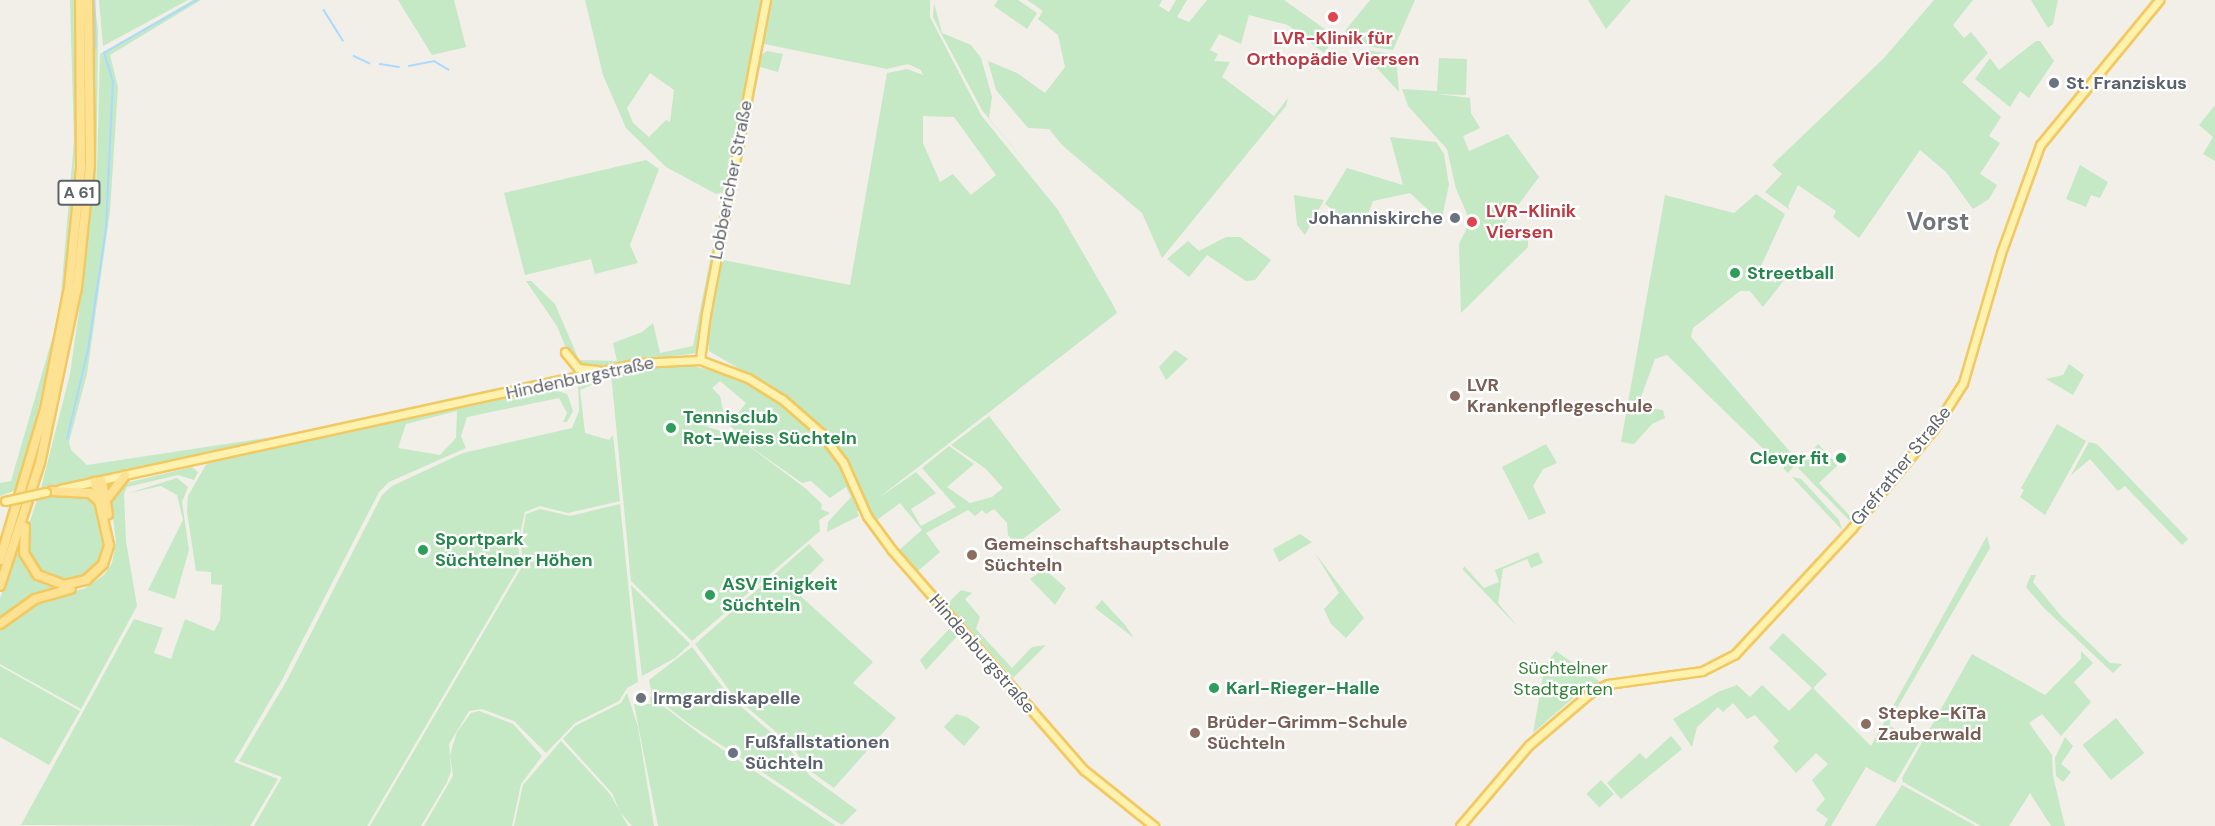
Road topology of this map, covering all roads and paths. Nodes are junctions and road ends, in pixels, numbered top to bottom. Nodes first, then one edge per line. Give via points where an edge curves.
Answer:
1 (80, 0) edge
2 (88, 0) edge
3 (766, 0) edge
4 (2159, 0) edge
5 (565, 352) dead end
6 (700, 360) junction
7 (609, 370) junction
8 (124, 476) junction
9 (99, 482) junction
10 (49, 492) junction
11 (3, 501) edge
12 (103, 501) junction
13 (27, 511) junction
14 (8, 537) junction
15 (0, 548) edge
16 (0, 560) edge
17 (0, 586) edge
18 (0, 624) edge
19 (1154, 826) edge
20 (1460, 826) edge

1 - 14 highway, A 61 via 81,167 69,288 45,409
2 - 13 highway, A 61 via 90,165 77,288
3 - 6 main road, Lobbericher Straße
4 - 20 main road, Grefrather Straße via 2040,145 1998,264 1963,383 1935,427 1851,529 1742,648 1726,660 1693,674 1608,684 1583,698 1539,736
5 - 7 main road via 578,368
6 - 7 main road, Hindenburgstraße via 638,363
6 - 19 main road, Hindenburgstraße via 748,378 782,399 821,433 843,462 867,516 892,550 1084,770
7 - 8 main road, Hindenburgstraße
8 - 9 main road, Hindenburgstraße
8 - 12 highway
9 - 10 main road, Hindenburgstraße
9 - 12 highway
10 - 11 main road, Hindenburgstraße, bridge
10 - 12 highway via 90,494
12 - 13 highway via 109,536 106,557 93,576 73,585 50,582 30,566 23,545
12 - 18 highway via 112,545 103,571 84,585 34,599
13 - 17 highway, A 61
14 - 15 highway
14 - 16 highway, A 61

